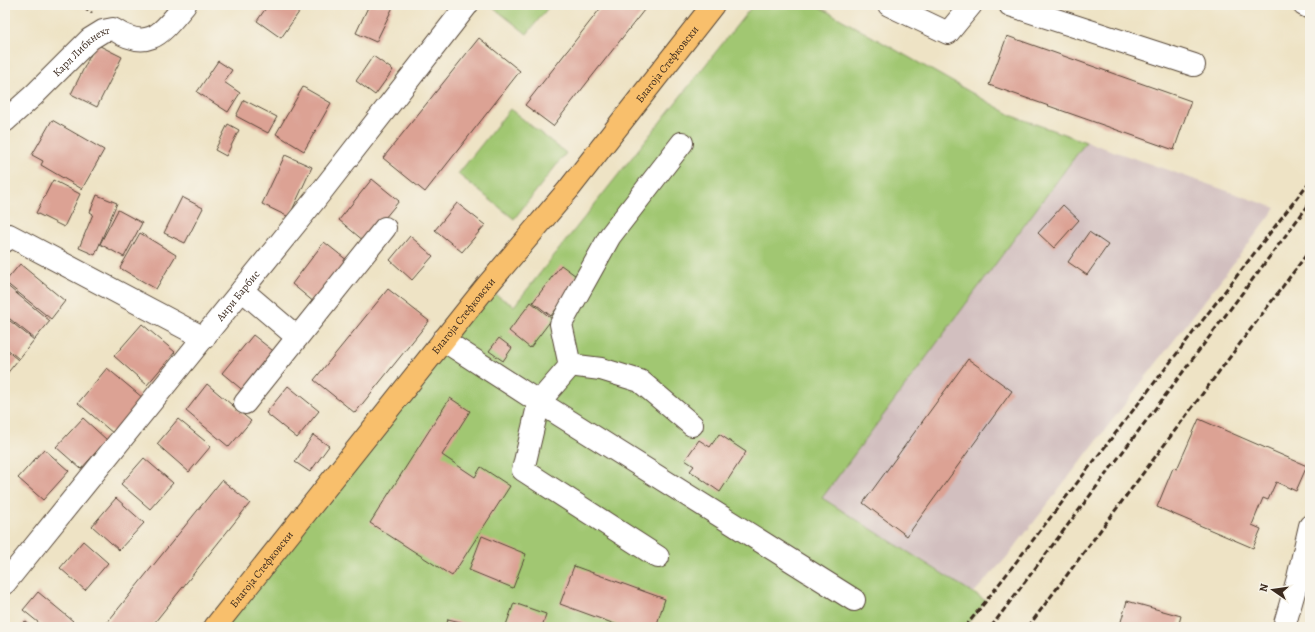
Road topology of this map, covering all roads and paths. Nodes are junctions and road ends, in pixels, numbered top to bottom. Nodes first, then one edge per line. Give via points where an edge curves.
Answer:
1 (185, 5) edge
2 (713, 5) edge
3 (889, 5) edge
4 (971, 5) edge
5 (1010, 5) edge
6 (1304, 5) edge
7 (469, 8) edge
8 (1310, 8) edge
9 (1194, 65) dead end
10 (5, 121) edge
11 (682, 143) dead end
12 (385, 228) dead end
13 (6, 233) edge
14 (242, 290) junction
15 (297, 337) junction
16 (204, 338) junction
17 (443, 340) junction
18 (569, 365) junction
19 (539, 402) junction
20 (245, 403) dead end
21 (692, 425) dead end
22 (1310, 526) edge
23 (658, 557) dead end
24 (1304, 579) edge
25 (5, 583) edge
26 (854, 600) dead end
27 (215, 627) edge
28 (1284, 627) edge

1 - 10 street, Карл Либкнехт via 163,30 150,39 136,40 113,29 90,38
2 - 17 main road, Благоја Стефковски via 568,190
3 - 4 street via 948,33
5 - 9 street
6 - 8 street
7 - 14 street, Анри Барбис
11 - 18 street via 610,236 561,324
12 - 15 street
13 - 16 street
14 - 15 street
14 - 16 street, Анри Барбис
15 - 20 street
16 - 25 street, Анри Барбис
17 - 19 street
17 - 27 main road, Благоја Стефковски
18 - 19 street
18 - 21 street via 602,369 640,381
19 - 23 street via 523,470
19 - 26 street
22 - 24 street
24 - 28 street

